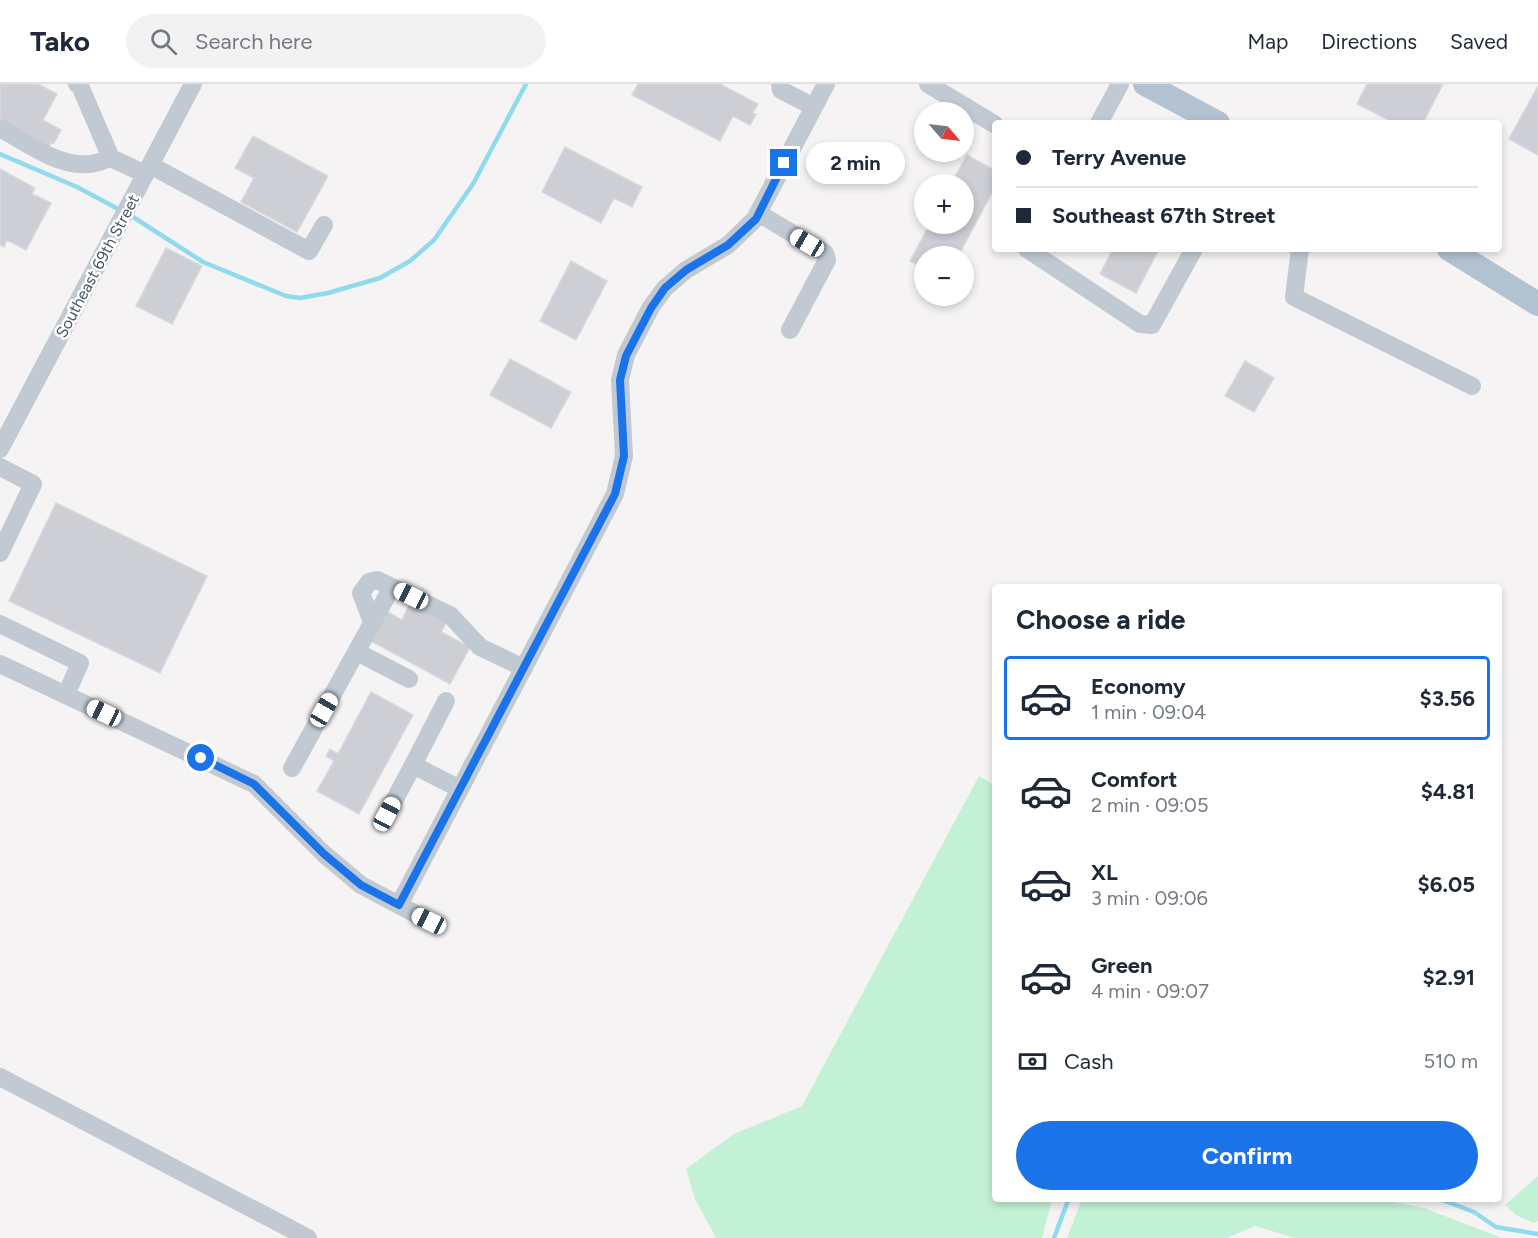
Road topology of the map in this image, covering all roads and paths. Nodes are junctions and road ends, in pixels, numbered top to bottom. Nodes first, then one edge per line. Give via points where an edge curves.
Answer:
1 (77, 84) edge
2 (193, 84) edge
3 (780, 84) edge
4 (826, 84) edge
5 (928, 84) edge
6 (1120, 84) edge
7 (1145, 84) edge
8 (814, 107) junction
9 (1101, 120) edge
10 (1212, 120) edge
11 (992, 123) edge
12 (0, 128) edge
13 (111, 158) junction
14 (148, 170) junction
15 (758, 213) junction
16 (324, 225) dead end
17 (1032, 252) edge
18 (1192, 252) edge
19 (1300, 252) edge
20 (1454, 252) edge
21 (1538, 304) edge
22 (790, 330) dead end
23 (1472, 387) dead end
24 (5, 431) edge
25 (0, 449) edge
26 (0, 467) edge
27 (0, 553) edge
28 (0, 624) edge
29 (357, 652) junction
30 (0, 664) edge
31 (524, 668) junction
32 (409, 679) dead end
33 (66, 695) junction
34 (446, 701) dead end
35 (413, 765) junction
36 (292, 768) dead end
37 (460, 789) junction
38 (387, 814) dead end
39 (399, 905) junction
40 (429, 921) dead end
41 (0, 1077) edge
42 (308, 1238) edge

1 - 13 street
2 - 14 street, Southeast 69th Street
3 - 8 street via 781,90
4 - 8 street
5 - 11 street
6 - 9 street
7 - 10 main road
8 - 15 street
12 - 13 street via 66,161 87,165
13 - 14 street
14 - 16 street via 309,251
14 - 24 street, Southeast 69th Street
15 - 22 street via 825,253 827,260
15 - 31 street via 728,245 686,270 665,288 626,356 620,380 624,456 615,494
17 - 18 street via 1140,324 1152,325
19 - 23 street via 1294,297
20 - 21 main road
24 - 25 street, Southeast 69th Street
26 - 27 street via 33,484
28 - 33 street via 80,663
29 - 31 street via 392,587 450,615 480,647
29 - 32 street
29 - 36 street
30 - 33 street
31 - 37 street
33 - 39 street via 254,784 361,885
34 - 35 street
35 - 37 street
35 - 38 street
37 - 39 street
39 - 40 street
41 - 42 street

